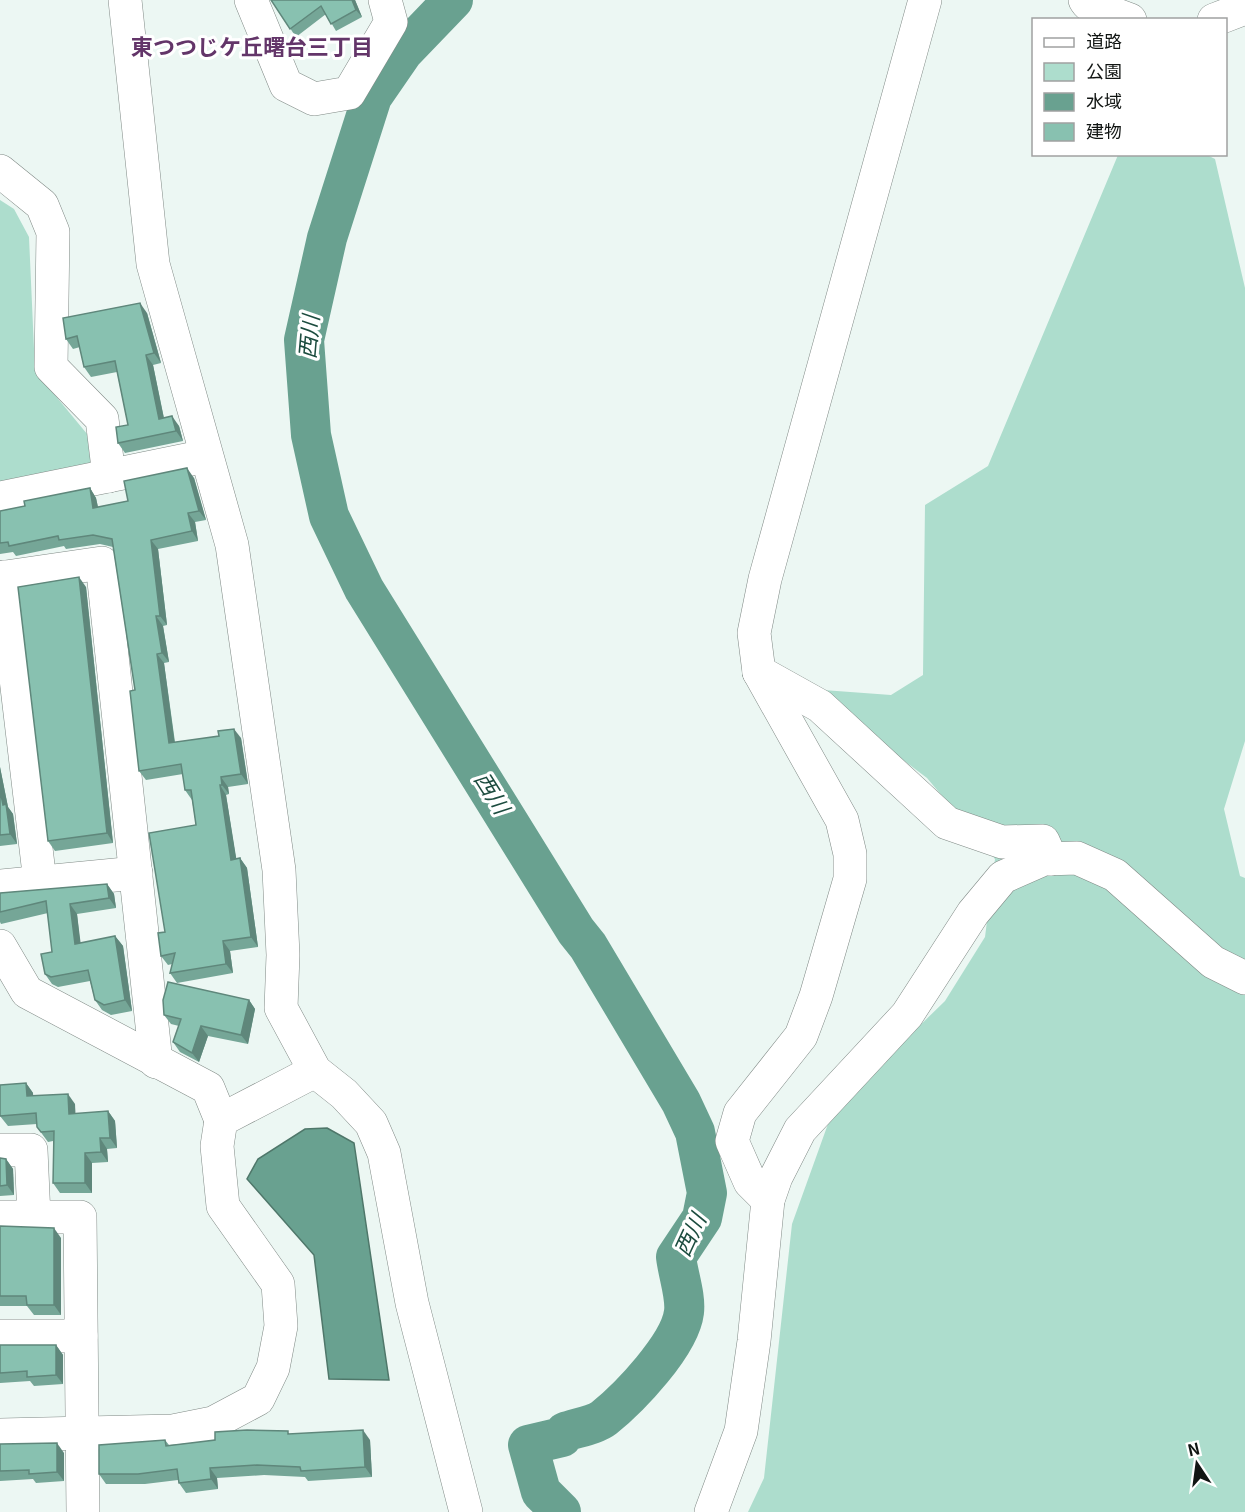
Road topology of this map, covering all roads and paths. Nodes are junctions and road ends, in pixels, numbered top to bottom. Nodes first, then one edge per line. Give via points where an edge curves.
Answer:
1 (125, 0) edge
2 (251, 0) edge
3 (385, 0) edge
4 (925, 0) edge
5 (1085, 0) edge
6 (1245, 8) edge
7 (1125, 18) edge
8 (1219, 18) edge
9 (0, 171) edge
10 (206, 456) junction
11 (109, 476) junction
12 (0, 498) edge
13 (2, 577) edge
14 (759, 672) junction
15 (1052, 859) junction
16 (136, 873) junction
17 (40, 882) junction
18 (0, 886) edge
19 (0, 946) edge
20 (1245, 978) edge
21 (156, 1062) junction
22 (315, 1071) junction
23 (221, 1120) junction
24 (0, 1150) edge
25 (768, 1200) junction
26 (0, 1217) edge
27 (34, 1217) junction
28 (0, 1336) edge
29 (81, 1336) junction
30 (0, 1435) edge
31 (82, 1435) junction
32 (83, 1512) edge
33 (466, 1512) edge
34 (711, 1512) edge

1 - 10 street via 153,264
2 - 3 street via 286,85 314,99 348,93 391,22
4 - 14 street via 765,579 754,633
5 - 7 street
6 - 8 street
9 - 11 street via 42,205 53,232 51,367 102,419
10 - 11 street
10 - 22 street via 232,545 279,870 281,1008
11 - 12 street
13 - 16 street via 102,563
13 - 17 street
14 - 15 street via 820,706 947,823 1002,842 1043,841
14 - 25 street via 842,820 850,854 850,879 801,1035 740,1113 732,1141 750,1182
15 - 20 street via 1077,858 1115,874 1213,962
15 - 25 street via 1003,877 973,913 907,1015 800,1130
16 - 17 street
16 - 21 street
17 - 18 street
19 - 21 street via 27,992
21 - 23 street via 208,1088
22 - 23 street
22 - 33 street via 371,1123 384,1153 412,1303
23 - 31 street via 218,1146 223,1206 278,1284 281,1326 273,1368 258,1400 213,1423 173,1431
24 - 27 street via 31,1150
25 - 34 street via 741,1431
26 - 27 street
27 - 29 street via 80,1217
28 - 29 street
29 - 31 street
30 - 31 street
31 - 32 street

